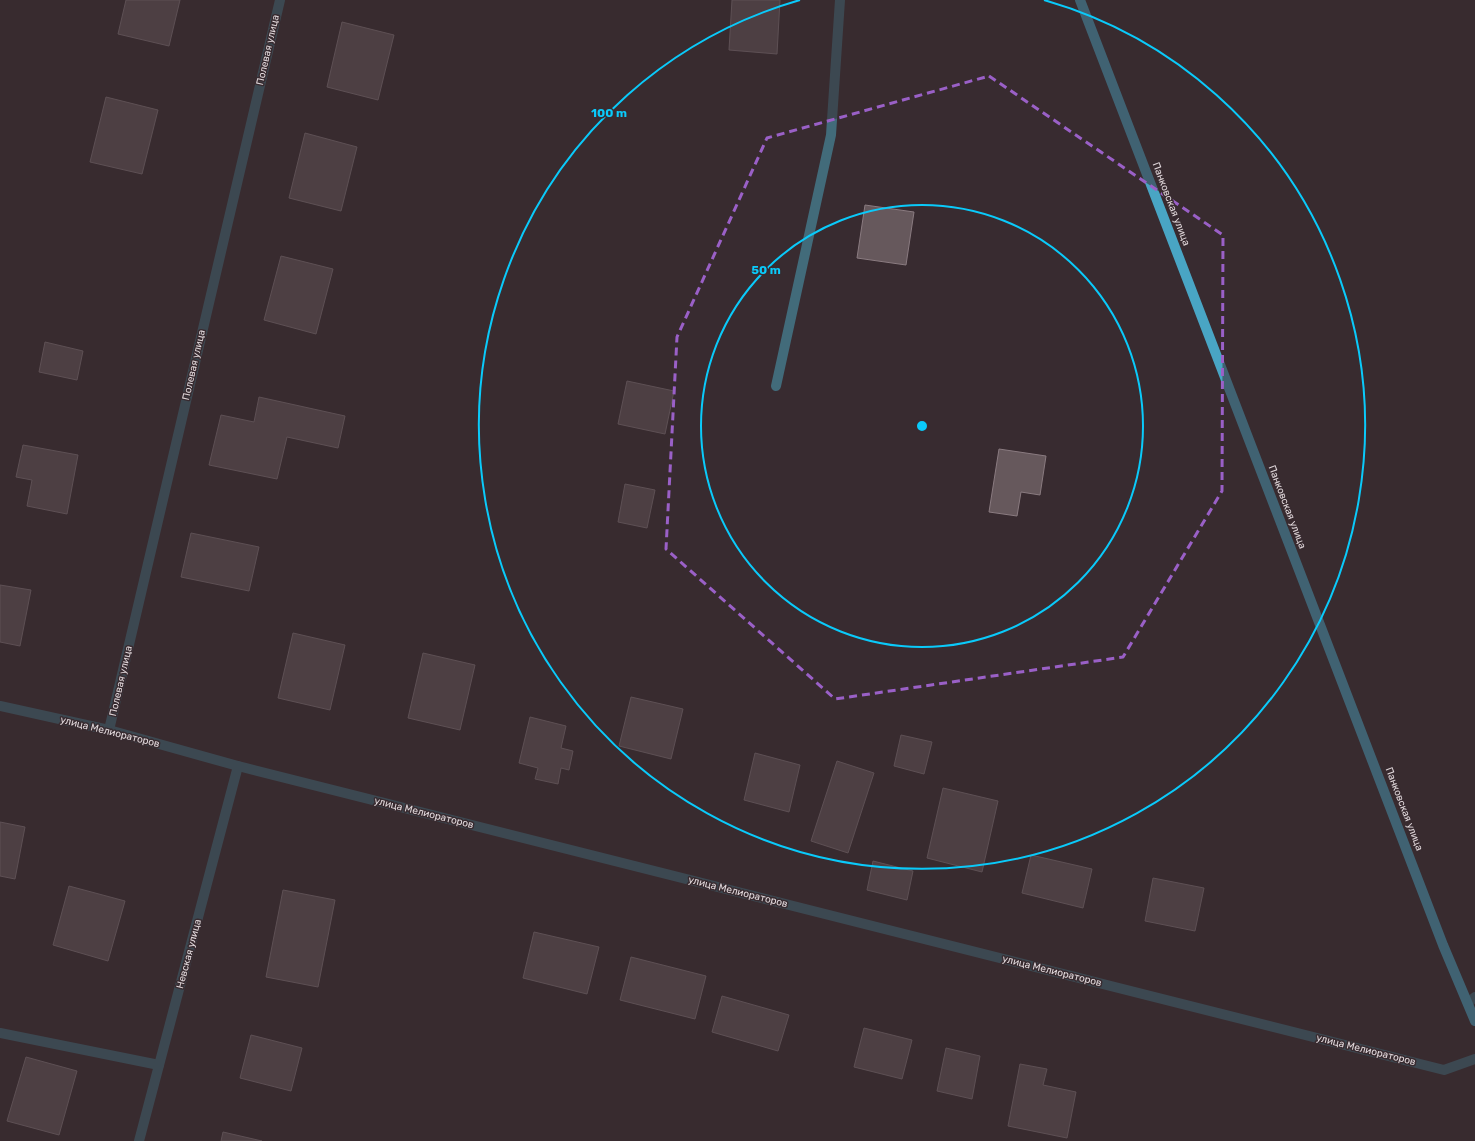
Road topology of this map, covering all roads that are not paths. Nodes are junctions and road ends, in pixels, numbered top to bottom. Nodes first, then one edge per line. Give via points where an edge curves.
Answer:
1 (280, 0) edge
2 (840, 0) edge
3 (1080, 0) edge
4 (776, 386) dead end
5 (0, 706) edge
6 (109, 730) junction
7 (238, 766) junction
8 (1472, 1000) edge
9 (1475, 1021) edge
10 (0, 1033) edge
11 (1475, 1059) edge
12 (159, 1065) junction
13 (139, 1141) edge

1 - 6 street, Полевая улица
2 - 4 street via 830,135
3 - 8 main road, Панковская улица via 1440,938
5 - 6 street, улица Мелиораторов
6 - 7 street, улица Мелиораторов
7 - 11 street, улица Мелиораторов via 1444,1070
7 - 12 street, Невская улица
8 - 9 main road, Панковская улица
10 - 12 street
12 - 13 street, Невская улица

